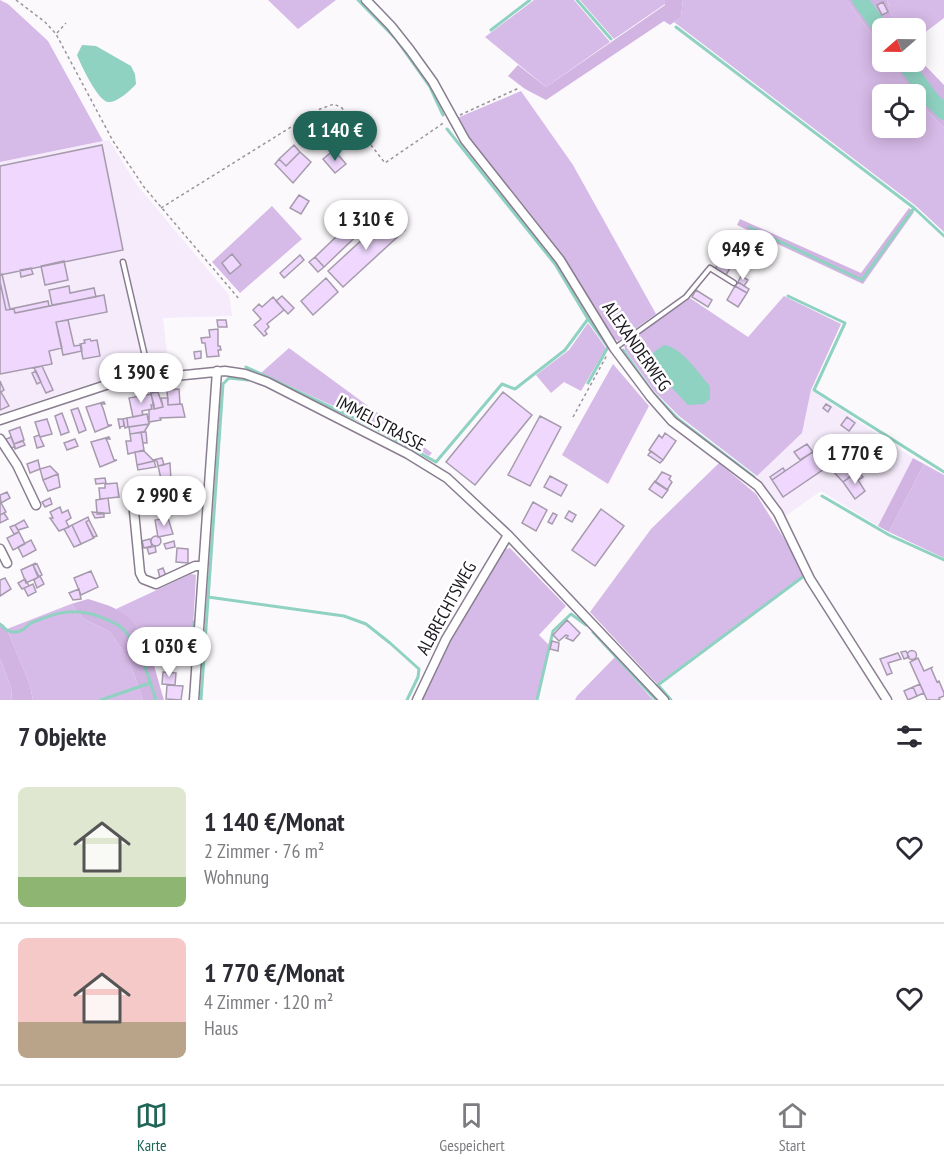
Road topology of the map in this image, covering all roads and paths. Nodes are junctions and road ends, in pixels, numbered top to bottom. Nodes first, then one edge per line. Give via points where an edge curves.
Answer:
1 (16, 0) edge
2 (366, 0) edge
3 (66, 23) dead end
4 (56, 34) junction
5 (519, 88) dead end
6 (452, 119) junction
7 (161, 208) junction
8 (123, 262) dead end
9 (734, 283) dead end
10 (240, 300) dead end
11 (614, 348) junction
12 (217, 371) junction
13 (150, 379) junction
14 (573, 417) dead end
15 (0, 420) edge
16 (0, 439) edge
17 (133, 501) dead end
18 (36, 505) dead end
19 (508, 535) junction
20 (0, 549) edge
21 (7, 563) dead end
22 (203, 566) junction
23 (194, 700) edge
24 (417, 700) edge
25 (664, 700) edge
26 (887, 700) edge

1 - 4 path
2 - 6 street, ALEXANDERWEG via 410,50 433,82
3 - 4 path
4 - 7 path via 113,141
5 - 6 path
6 - 7 path via 385,163 342,108 327,106
6 - 11 street, ALEXANDERWEG via 560,260
7 - 10 path
8 - 13 lane
9 - 11 lane via 710,268 686,297
11 - 14 path
11 - 26 street, ALEXANDERWEG via 672,421 758,486 769,499 810,579
12 - 13 street, IMMELSTRASSE
12 - 19 street, IMMELSTRASSE via 235,371 267,382 428,466 447,478
12 - 22 street
13 - 15 street, IMMELSTRASSE via 115,382
16 - 18 street
17 - 22 street via 143,579 156,584
19 - 24 street, ALBRECHTSWEG via 446,639
19 - 25 street, IMMELSTRASSE
20 - 21 street
22 - 23 street

